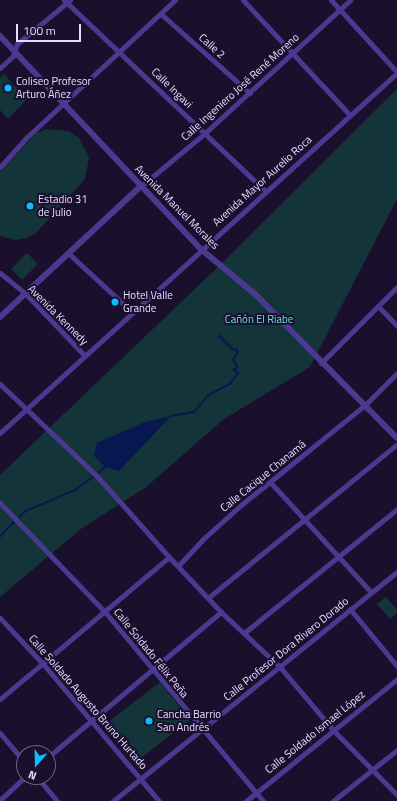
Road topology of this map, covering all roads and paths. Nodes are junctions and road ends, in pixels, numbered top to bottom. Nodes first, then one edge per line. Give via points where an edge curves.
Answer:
1 (176, 0) edge
2 (243, 0) edge
3 (331, 0) edge
4 (350, 0) edge
5 (67, 1) edge
6 (340, 9) junction
7 (161, 14) junction
8 (0, 36) edge
9 (15, 51) junction
10 (120, 52) junction
11 (291, 55) junction
12 (0, 68) edge
13 (397, 73) edge
14 (250, 93) junction
15 (63, 103) junction
16 (350, 116) junction
17 (205, 133) junction
18 (0, 167) edge
19 (141, 186) junction
20 (266, 191) junction
21 (202, 250) junction
22 (68, 253) junction
23 (0, 273) edge
24 (397, 287) edge
25 (26, 293) junction
26 (378, 306) junction
27 (133, 313) junction
28 (0, 317) edge
29 (397, 326) edge
30 (84, 355) junction
31 (321, 363) junction
32 (397, 373) edge
33 (0, 384) edge
34 (365, 405) junction
35 (28, 410) junction
36 (0, 434) edge
37 (397, 438) edge
38 (397, 444) edge
39 (271, 483) junction
40 (0, 503) edge
41 (397, 508) edge
42 (304, 519) junction
43 (338, 556) junction
44 (169, 557) junction
45 (178, 566) junction
46 (397, 572) edge
47 (371, 592) junction
48 (209, 597) junction
49 (350, 609) junction
50 (105, 612) junction
51 (221, 612) junction
52 (0, 618) edge
53 (244, 633) junction
54 (44, 665) junction
55 (397, 666) edge
56 (280, 667) junction
57 (154, 670) junction
58 (397, 679) edge
59 (0, 699) edge
60 (91, 720) junction
61 (202, 730) junction
62 (333, 730) junction
63 (0, 733) edge
64 (56, 750) edge
65 (397, 750) edge
66 (16, 752) edge
67 (371, 770) junction
68 (141, 777) junction
69 (16, 785) edge
70 (44, 785) edge
71 (256, 793) junction
72 (397, 795) edge
73 (0, 800) edge
74 (57, 801) edge
75 (112, 801) edge
76 (159, 801) edge
77 (246, 801) edge
78 (263, 801) edge
79 (333, 801) edge

1 - 7 street
2 - 11 street
3 - 6 street
4 - 6 street, Calle Ingeniero José René Moreno
5 - 9 street via 17,44
5 - 10 street, Calle Ingavi
6 - 11 street, Calle Ingeniero José René Moreno
6 - 13 street
7 - 10 street
7 - 14 street, Calle 2
8 - 9 street, Avenida Manuel Morales
9 - 12 street
9 - 15 street, Avenida Manuel Morales
10 - 15 street
10 - 17 street, Calle Ingavi
11 - 14 street, Calle Ingeniero José René Moreno
11 - 16 street
13 - 16 street, Avenida Mayor Aurelio Roca
14 - 17 street, Calle Ingeniero José René Moreno
15 - 18 street
15 - 19 street, Avenida Manuel Morales
16 - 20 street, Avenida Mayor Aurelio Roca
17 - 19 street, Calle Ingeniero José René Moreno
17 - 20 street, Calle Ingavi
19 - 21 street, Avenida Manuel Morales
19 - 22 street
20 - 21 street, Avenida Mayor Aurelio Roca
21 - 27 street, Avenida Mayor Aurelio Roca
21 - 31 street, Avenida Manuel Morales via 255,294
22 - 25 street
22 - 27 street
23 - 25 street, Avenida Kennedy
24 - 26 street
25 - 28 street
25 - 30 street, Avenida Kennedy
26 - 29 street
26 - 31 street
27 - 30 street, Avenida Mayor Aurelio Roca
30 - 35 street, Avenida Mayor Aurelio Roca
31 - 34 street, Avenida Manuel Morales
32 - 34 street, Calle Cacique Chanamá
33 - 35 street
34 - 37 street, Avenida Manuel Morales
34 - 39 street, Calle Cacique Chanamá
35 - 36 street, Avenida Mayor Aurelio Roca
35 - 44 street via 96,475
38 - 42 street
39 - 42 street
39 - 45 street, Calle Cacique Chanamá via 203,539
40 - 50 street, Calle Soldado Félix Peña
41 - 43 street
42 - 43 street
42 - 48 street
43 - 47 street
43 - 53 street
44 - 45 street
44 - 50 street
45 - 48 street
46 - 47 street, Calle Profesor Dora Rivero Dorado
47 - 49 street, Calle Profesor Dora Rivero Dorado
48 - 51 street
49 - 55 street
49 - 56 street, Calle Profesor Dora Rivero Dorado
50 - 54 street
50 - 57 street, Calle Soldado Félix Peña
51 - 53 street
51 - 57 street
52 - 54 street, Calle Soldado Augusto Bruno Hurtado
53 - 56 street
54 - 59 street
54 - 60 street, Calle Soldado Augusto Bruno Hurtado
56 - 61 street, Calle Profesor Dora Rivero Dorado
56 - 62 street
57 - 60 street
57 - 61 street, Calle Soldado Félix Peña
58 - 62 street, Calle Soldado Ismael López
60 - 64 street
60 - 68 street, Calle Soldado Augusto Bruno Hurtado
61 - 68 street, Calle Profesor Dora Rivero Dorado
61 - 71 street, Calle Soldado Félix Peña
62 - 67 street
62 - 71 street, Calle Soldado Ismael López
63 - 66 street
65 - 67 street
67 - 72 street
67 - 79 street
68 - 75 street, Calle Profesor Dora Rivero Dorado
68 - 76 street, Calle Soldado Augusto Bruno Hurtado
69 - 73 street
70 - 74 street
71 - 77 street, Calle Soldado Ismael López
71 - 78 street, Calle Soldado Félix Peña

